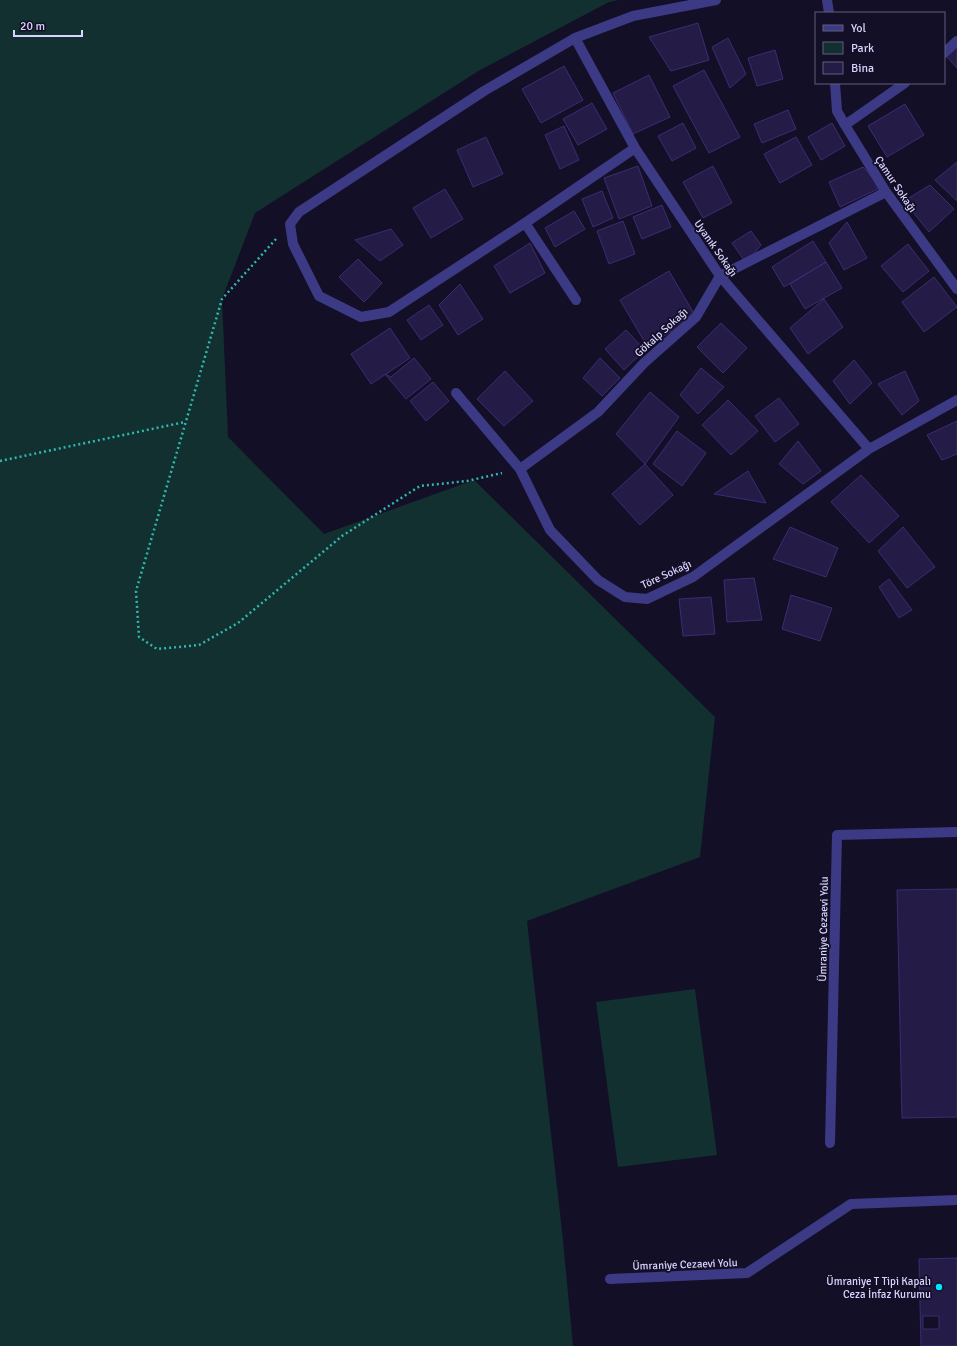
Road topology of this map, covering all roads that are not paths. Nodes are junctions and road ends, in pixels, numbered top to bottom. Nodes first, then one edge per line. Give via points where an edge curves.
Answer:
1 (716, 0) edge
2 (827, 0) edge
3 (829, 12) edge
4 (575, 38) junction
5 (957, 41) edge
6 (945, 52) edge
7 (835, 84) edge
8 (904, 84) edge
9 (845, 125) junction
10 (635, 148) junction
11 (886, 192) junction
12 (525, 223) junction
13 (720, 276) junction
14 (957, 289) edge
15 (576, 300) dead end
16 (456, 393) dead end
17 (957, 400) edge
18 (869, 449) junction
19 (520, 469) junction
20 (957, 832) edge
21 (830, 1143) dead end
22 (957, 1200) edge
23 (610, 1279) dead end

1 - 4 street via 633,16
2 - 3 street
4 - 10 street, Uyanık Sokağı
4 - 12 street via 484,91 299,212 290,224 293,244 319,296 361,317 389,312
5 - 6 street
7 - 9 street, Çamur Sokağı via 837,111
8 - 9 street
9 - 11 street, Çamur Sokağı
10 - 12 street
10 - 13 street, Uyanık Sokağı
11 - 13 street
11 - 14 street, Çamur Sokağı
12 - 15 street
13 - 18 street, Uyanık Sokağı
13 - 19 street, Gökalp Sokağı via 696,317 644,363 598,412
16 - 19 street, Töre Sokağı
17 - 18 street, Töre Sokağı
18 - 19 street, Töre Sokağı via 693,577 647,599 625,598 598,580 550,530
20 - 21 street, Ümraniye Cezaevi Yolu via 837,835
22 - 23 street, Ümraniye Cezaevi Yolu via 851,1204 747,1273

